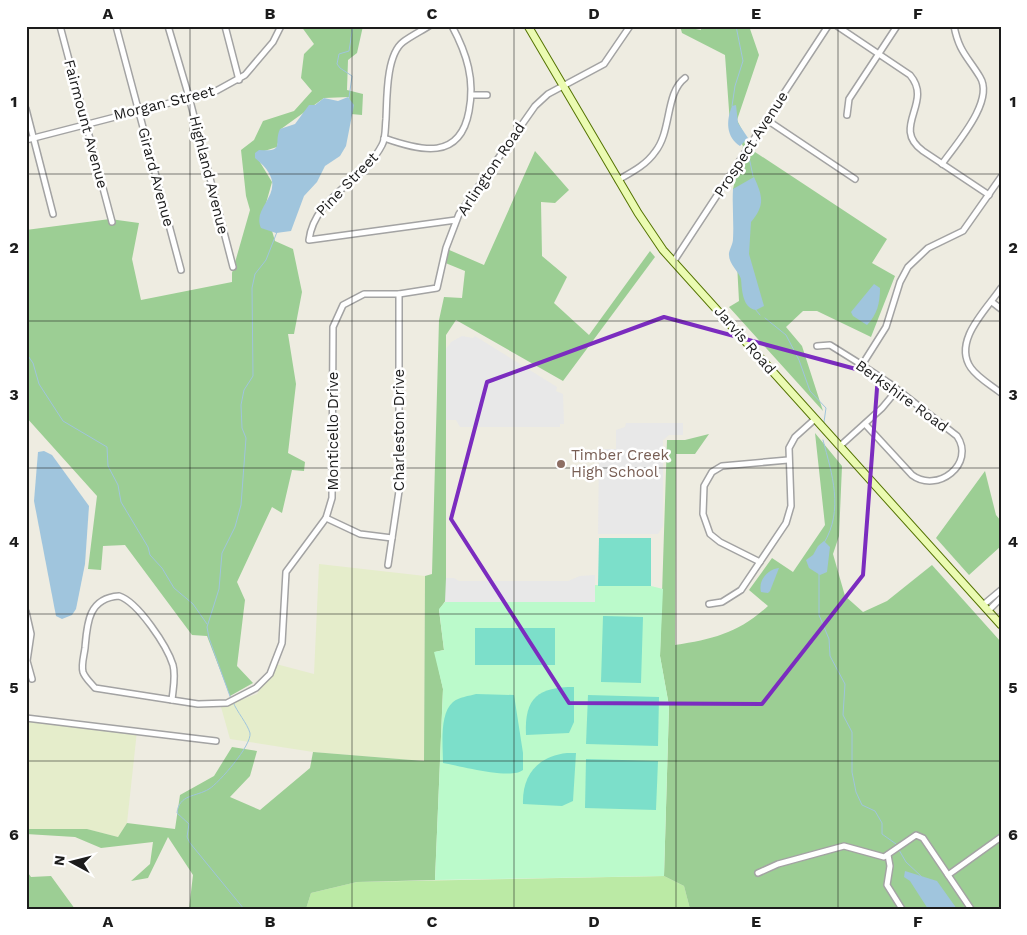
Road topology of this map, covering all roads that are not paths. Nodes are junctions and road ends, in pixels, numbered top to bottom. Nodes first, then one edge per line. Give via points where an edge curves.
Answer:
1 (60, 26) edge
2 (116, 26) edge
3 (168, 26) edge
4 (225, 26) edge
5 (430, 26) edge
6 (452, 26) edge
7 (528, 26) edge
8 (630, 26) edge
9 (828, 26) edge
10 (837, 26) edge
11 (897, 26) edge
12 (954, 26) edge
13 (280, 29) edge
14 (878, 54) junction
15 (684, 78) dead end
16 (239, 80) junction
17 (564, 87) junction
18 (472, 95) junction
19 (487, 95) dead end
20 (189, 97) junction
21 (26, 109) edge
22 (138, 110) junction
23 (847, 115) dead end
24 (767, 120) junction
25 (85, 123) junction
26 (34, 138) junction
27 (384, 138) junction
28 (26, 140) edge
29 (942, 164) junction
30 (1001, 177) edge
31 (855, 179) dead end
32 (618, 180) junction
33 (988, 195) junction
34 (52, 214) dead end
35 (456, 220) junction
36 (112, 222) dead end
37 (674, 261) junction
38 (233, 267) dead end
39 (181, 270) dead end
40 (1001, 288) edge
41 (399, 294) junction
42 (992, 302) junction
43 (1001, 309) edge
44 (817, 346) dead end
45 (862, 365) junction
46 (897, 390) junction
47 (1001, 393) edge
48 (815, 419) junction
49 (865, 424) junction
50 (840, 446) junction
51 (788, 460) junction
52 (326, 518) junction
53 (392, 538) junction
54 (760, 562) junction
55 (388, 565) dead end
56 (1001, 590) edge
57 (1001, 598) edge
58 (709, 604) dead end
59 (985, 608) junction
60 (26, 612) edge
61 (1001, 625) edge
62 (32, 679) dead end
63 (172, 700) junction
64 (26, 718) edge
65 (216, 741) dead end
66 (1001, 837) edge
67 (888, 855) junction
68 (758, 873) dead end
69 (948, 874) junction
70 (902, 909) edge
71 (971, 909) edge

1 - 25 street, Fairmount Avenue
2 - 22 street, Girard Avenue
3 - 20 street, Highland Avenue
4 - 16 street
5 - 27 street, Pine Street via 402,42 395,53 389,76
6 - 18 street via 463,45 471,72
7 - 17 street, Jarvis Road
8 - 17 street, Arlington Road via 606,62
9 - 24 street, Prospect Avenue
10 - 14 street
11 - 14 street
12 - 29 street via 960,47 980,77 984,92 979,109
13 - 16 street, Morgan Street
14 - 23 street via 849,99
14 - 29 street via 914,80 918,100 910,120 910,135 920,149
15 - 32 street via 675,88 667,125 656,151
16 - 20 street, Morgan Street via 216,91
17 - 32 street, Jarvis Road
17 - 35 street, Arlington Road via 548,94 535,106
18 - 19 street
18 - 27 street via 467,126 455,142 424,149
20 - 22 street, Morgan Street
20 - 38 street, Highland Avenue
21 - 26 street
22 - 25 street, Morgan Street
22 - 39 street, Girard Avenue
24 - 31 street
24 - 37 street, Prospect Avenue
25 - 26 street, Morgan Street
25 - 36 street, Fairmount Avenue
26 - 28 street, Morgan Street
26 - 34 street
27 - 35 street, Pine Street via 378,153 360,174 316,215 309,240
29 - 33 street
30 - 33 street
32 - 37 street, Jarvis Road via 651,233
33 - 45 street via 963,231 928,248 908,267 886,328
35 - 41 street, Arlington Road via 444,254 439,286 434,290
37 - 48 street, Jarvis Road
40 - 42 street
41 - 52 street, Monticello Drive via 364,294 354,298 343,305 333,327 334,486
41 - 53 street, Charleston Drive via 399,491
42 - 43 street
42 - 47 street via 968,338 965,352 971,368
44 - 45 street, Berkshire Road via 830,345
45 - 46 street, Berkshire Road
46 - 49 street
46 - 49 street, Berkshire Road via 959,439 962,457 950,475 933,482 916,478
48 - 50 street, Jarvis Road
48 - 51 street via 792,441
49 - 50 street
50 - 59 street, Jarvis Road
51 - 54 street via 790,515
51 - 54 street via 722,466 712,472 704,486 703,514 710,534
52 - 53 street via 360,534
52 - 63 street, Monticello Drive via 286,572 282,643 270,674 256,688 227,703 198,704
53 - 55 street, Charleston Drive
54 - 58 street via 741,590 722,602
56 - 59 street
57 - 59 street
59 - 61 street, Jarvis Road
60 - 62 street via 31,634 27,661
63 - 63 street, Monticello Drive via 95,688 83,666 88,620 95,605 119,596 140,612 168,651 174,674
64 - 65 street
66 - 69 street
67 - 68 street via 879,857 844,846 778,864
67 - 69 street via 911,837 920,836
67 - 70 street via 887,885
69 - 71 street

